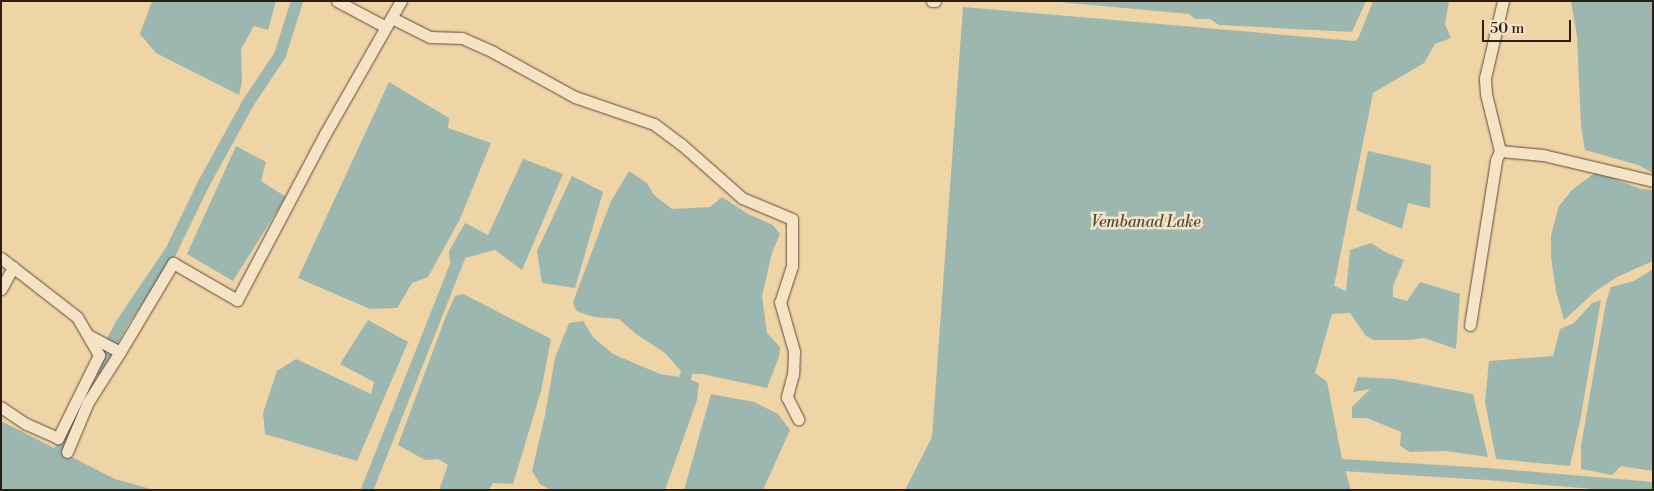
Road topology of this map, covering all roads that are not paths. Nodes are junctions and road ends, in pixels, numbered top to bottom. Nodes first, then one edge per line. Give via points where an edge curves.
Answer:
1 (338, 1) edge
2 (401, 1) edge
3 (1503, 1) edge
4 (389, 22) junction
5 (1500, 151) junction
6 (1653, 181) edge
7 (1, 258) edge
8 (13, 267) junction
9 (1, 289) edge
10 (1470, 325) dead end
11 (88, 335) junction
12 (119, 351) junction
13 (1, 407) edge
14 (798, 419) dead end
15 (67, 452) dead end

1 - 4 street
2 - 4 street
3 - 5 street via 1485,78
4 - 12 street via 324,134 237,300 173,263
4 - 14 street via 430,37 462,38 575,97 654,124 742,198 792,219 792,266 780,302 794,351 787,397
5 - 6 street via 1543,155
5 - 10 street
7 - 8 street
8 - 9 street
8 - 11 street via 77,317
11 - 12 street
11 - 13 street via 98,355 61,436 54,437 26,424
12 - 15 street via 88,402

